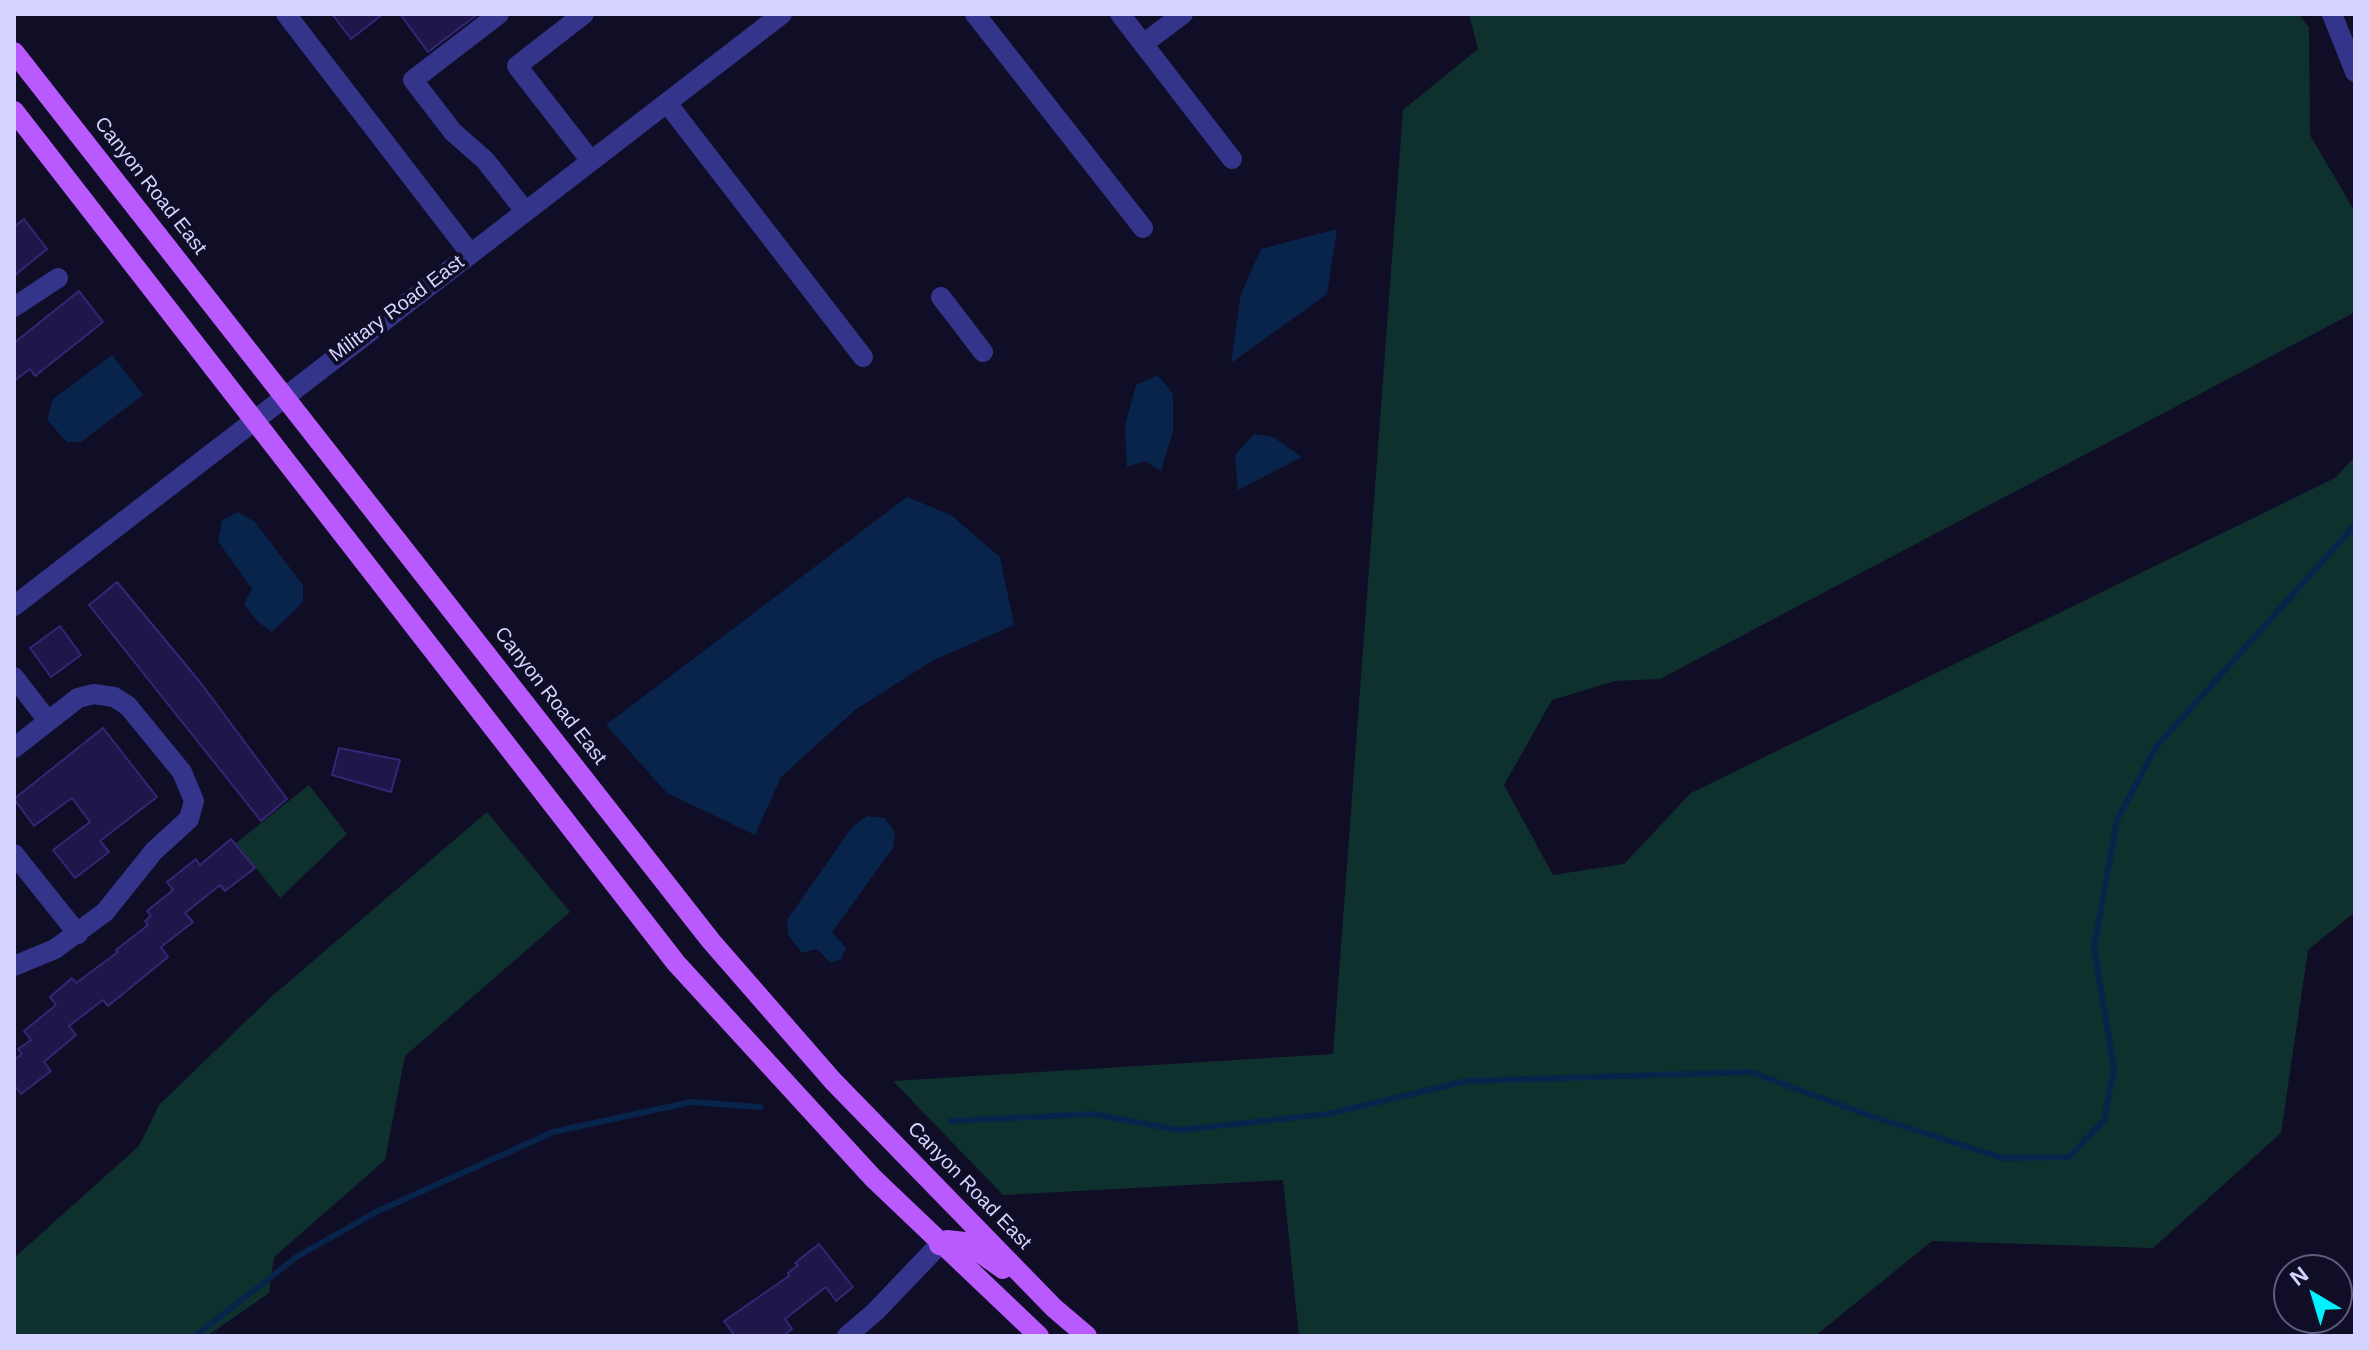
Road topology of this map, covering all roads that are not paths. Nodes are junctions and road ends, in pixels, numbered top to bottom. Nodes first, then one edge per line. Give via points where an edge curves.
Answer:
1 (286, 14) edge
2 (499, 14) edge
3 (584, 14) edge
4 (782, 14) edge
5 (975, 14) edge
6 (1120, 14) edge
7 (1183, 14) edge
8 (2332, 14) edge
9 (1143, 44) junction
10 (14, 52) edge
11 (2355, 72) edge
12 (667, 103) junction
13 (16, 116) edge
14 (1232, 159) dead end
15 (591, 161) junction
16 (525, 211) junction
17 (1143, 228) dead end
18 (470, 253) junction
19 (58, 278) dead end
20 (941, 297) dead end
21 (14, 307) edge
22 (983, 352) dead end
23 (863, 357) dead end
24 (284, 396) junction
25 (252, 420) junction
26 (18, 595) edge
27 (14, 677) edge
28 (48, 721) junction
29 (14, 748) edge
30 (14, 854) edge
31 (78, 934) junction
32 (14, 966) edge
33 (939, 1245) junction
34 (1054, 1308) junction
35 (847, 1336) edge
36 (1039, 1336) edge
37 (1087, 1336) edge

1 - 18 street
2 - 16 street via 413,80
3 - 15 street via 517,66
4 - 12 street, Military Road East
5 - 17 street
6 - 9 street
7 - 9 street
8 - 11 street
9 - 14 street
10 - 24 main road, Canyon Road East
12 - 15 street, Military Road East
12 - 23 street
13 - 25 main road
15 - 16 street, Military Road East
16 - 18 street, Military Road East
18 - 24 street, Military Road East
19 - 21 street
20 - 22 street
24 - 25 street, Military Road East
24 - 34 main road, Canyon Road East via 711,941 833,1081
25 - 26 street, Military Road East
25 - 33 main road via 676,963
27 - 28 street
28 - 29 street
28 - 31 street via 78,698 104,694 128,706 192,792 194,811 154,851 120,897
30 - 31 street
31 - 32 street
33 - 34 main road via 947,1240 965,1242
33 - 35 street
33 - 36 main road
34 - 37 main road, Canyon Road East

